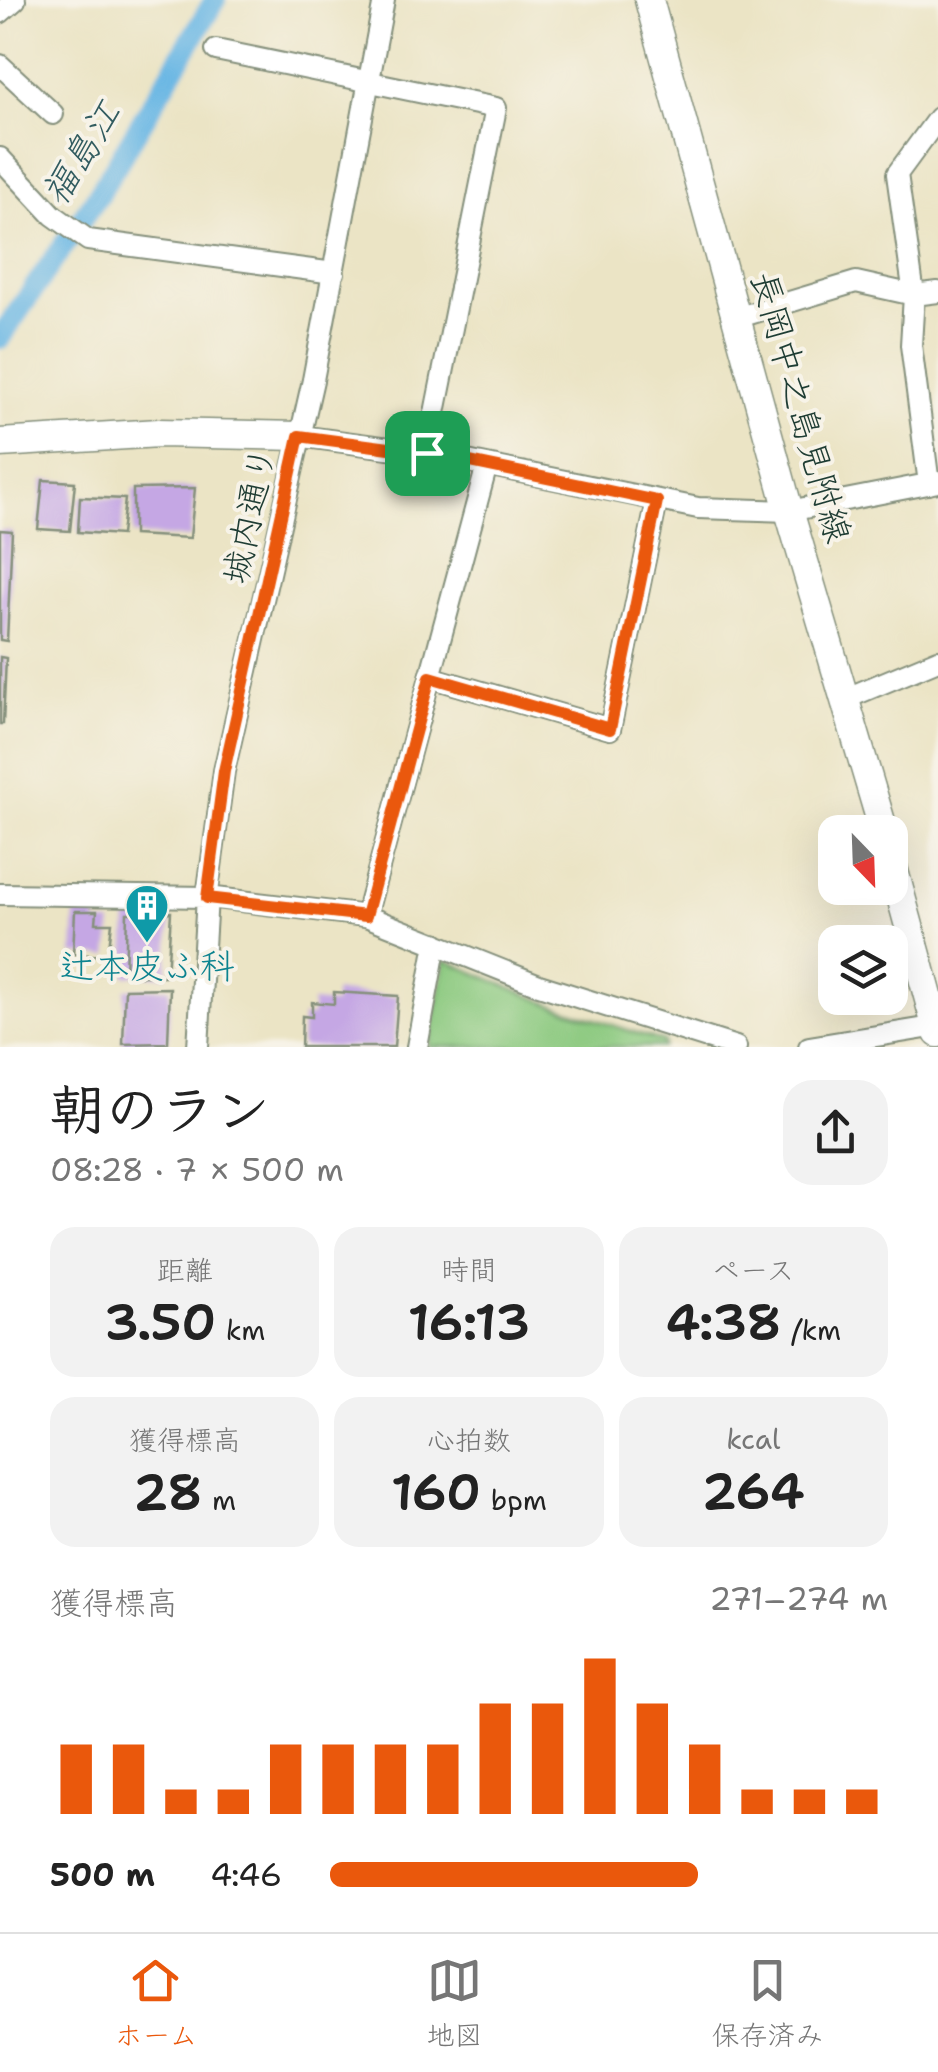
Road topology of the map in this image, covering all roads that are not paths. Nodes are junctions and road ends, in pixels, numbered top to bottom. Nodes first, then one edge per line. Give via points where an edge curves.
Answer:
1 (15, 0) edge
2 (384, 0) edge
3 (649, 0) edge
4 (0, 12) edge
5 (216, 50) dead end
6 (0, 64) edge
7 (366, 84) junction
8 (53, 114) dead end
9 (938, 118) edge
10 (0, 158) edge
11 (334, 273) junction
12 (938, 292) edge
13 (914, 295) junction
14 (736, 318) junction
15 (299, 436) junction
16 (0, 443) edge
17 (427, 453) junction
18 (487, 465) junction
19 (934, 483) edge
20 (657, 501) junction
21 (789, 511) junction
22 (938, 660) edge
23 (430, 677) junction
24 (847, 698) junction
25 (879, 815) edge
26 (0, 894) edge
27 (207, 898) junction
28 (903, 905) edge
29 (366, 916) junction
30 (436, 944) junction
31 (937, 1028) edge
32 (673, 1038) edge
33 (198, 1047) edge
34 (417, 1047) edge
35 (736, 1047) edge
36 (809, 1047) edge

1 - 4 street
2 - 7 street, 城内通り
3 - 14 main road, 長岡中之島見附線
5 - 7 street
6 - 8 street
7 - 11 street, 城内通り
7 - 17 street via 496,108
9 - 13 street via 897,174
10 - 11 street via 53,215 88,240
11 - 15 street, 城内通り
12 - 13 street
13 - 14 street via 856,282
13 - 19 street via 912,345
14 - 21 main road, 長岡中之島見附線
15 - 16 main road via 159,433
15 - 17 street
15 - 27 street, 城内通り via 224,771
17 - 18 street
18 - 20 street
18 - 23 street
19 - 21 street
20 - 21 street
20 - 23 street via 610,729
21 - 24 main road, 長岡中之島見附線
22 - 24 street
23 - 29 street
24 - 25 main road, 長岡中之島見附線
26 - 27 street
27 - 29 street
27 - 33 street, 城内通り
28 - 31 main road
29 - 30 street
30 - 32 street
30 - 34 street
31 - 36 street
32 - 35 street

